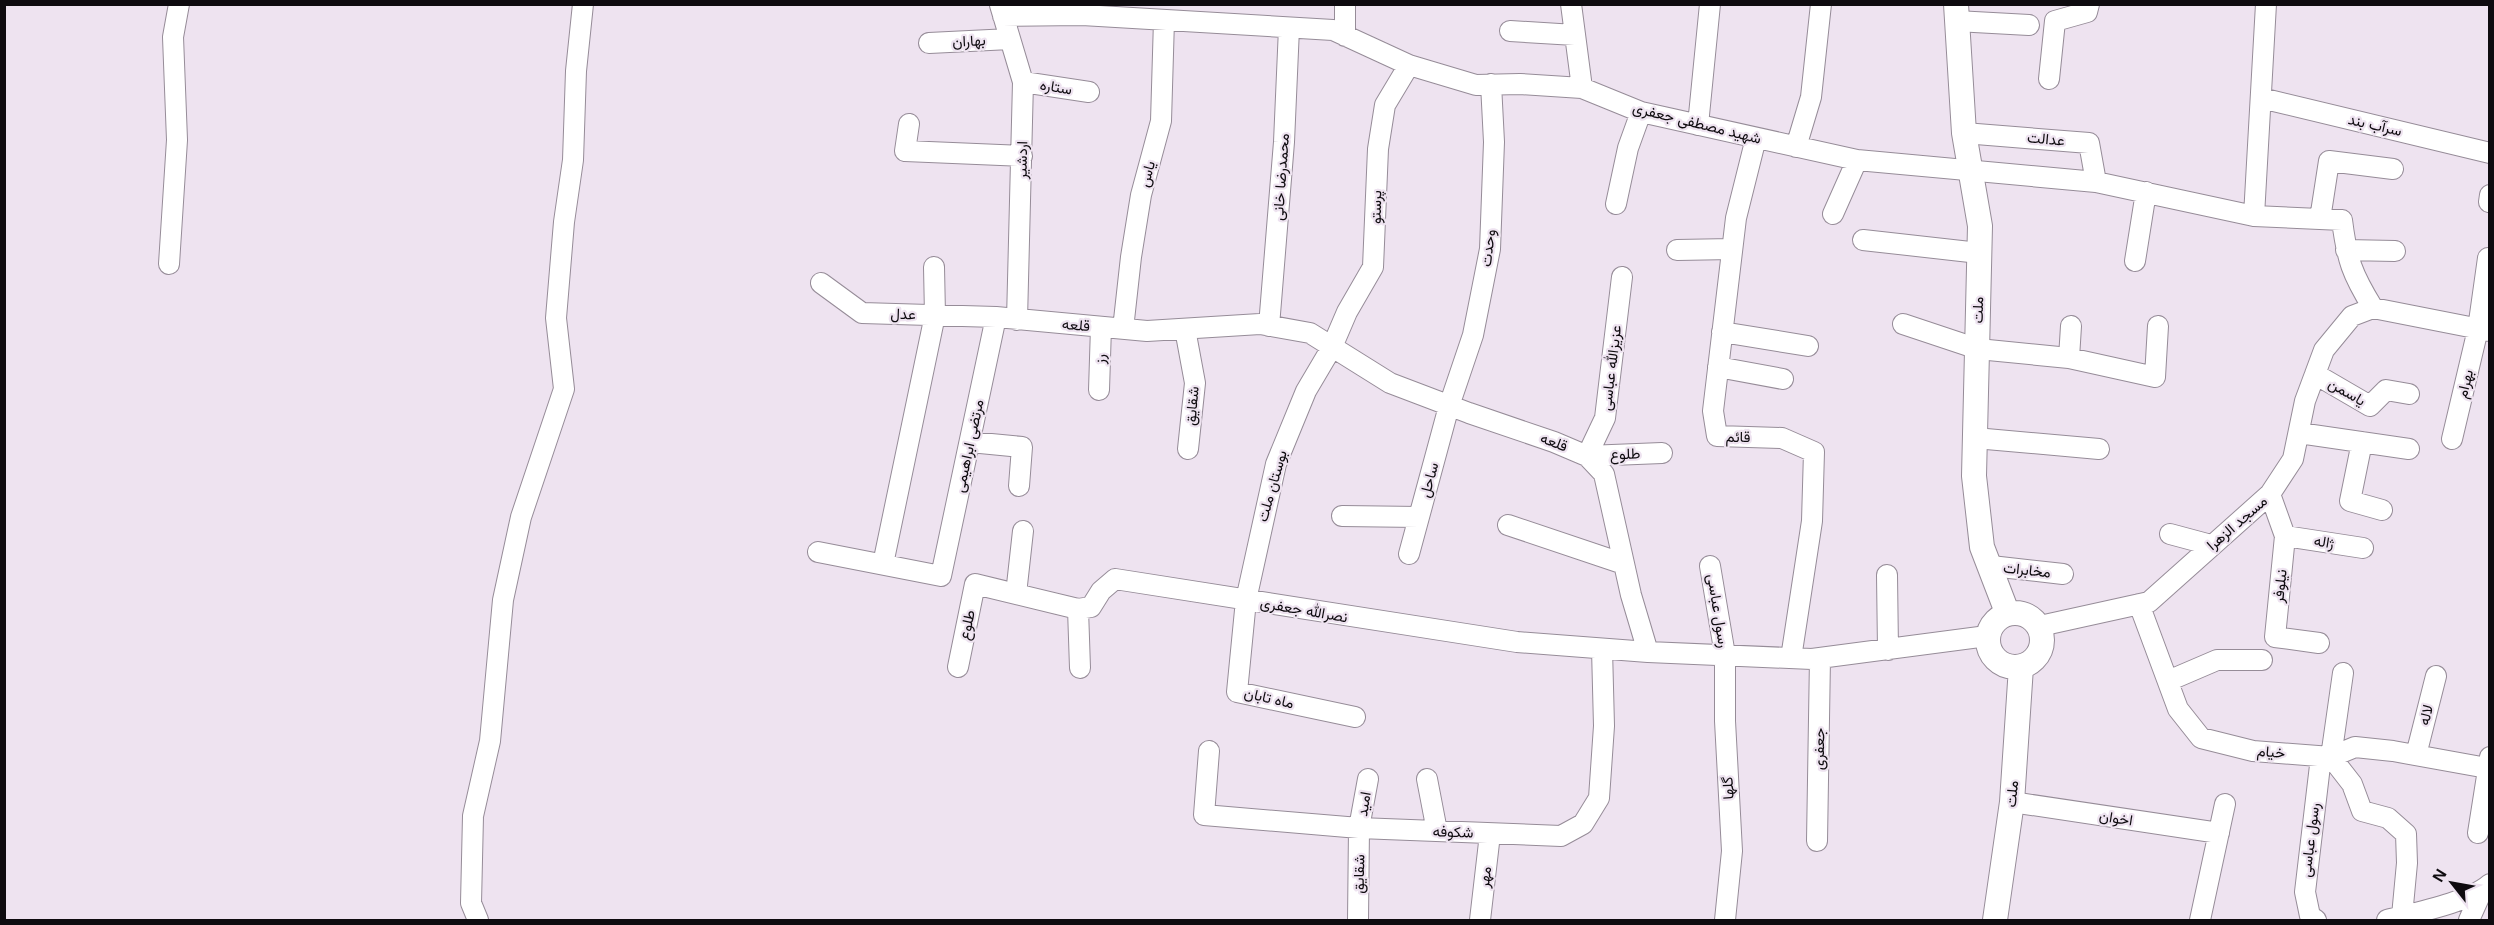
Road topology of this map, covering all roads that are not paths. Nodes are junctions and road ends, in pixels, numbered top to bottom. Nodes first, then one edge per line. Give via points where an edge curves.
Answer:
1 (179, 4) edge
2 (583, 4) edge
3 (1345, 4) edge
4 (1571, 4) edge
5 (1710, 4) edge
6 (1821, 4) edge
7 (2089, 4) edge
8 (2266, 4) edge
9 (1001, 10) edge
10 (1099, 10) edge
11 (1956, 13) edge
12 (1164, 20) junction
13 (2029, 25) dead end
14 (1289, 28) junction
15 (1510, 31) dead end
16 (1575, 35) junction
17 (1345, 36) junction
18 (1010, 39) junction
19 (929, 43) dead end
20 (1409, 65) junction
21 (2049, 79) dead end
22 (1023, 82) junction
23 (1491, 84) junction
24 (1582, 88) junction
25 (1089, 92) dead end
26 (2260, 98) junction
27 (1641, 112) junction
28 (909, 124) dead end
29 (1698, 125) junction
30 (1964, 133) junction
31 (1755, 138) junction
32 (1796, 147) junction
33 (2490, 153) edge
34 (1022, 156) junction
35 (1857, 160) junction
36 (2393, 169) dead end
37 (1971, 172) junction
38 (2096, 182) junction
39 (2146, 192) junction
40 (2490, 195) edge
41 (2489, 202) edge
42 (1616, 204) dead end
43 (1833, 214) dead end
44 (2254, 216) junction
45 (2320, 219) junction
46 (1863, 240) dead end
47 (1732, 249) junction
48 (1677, 250) dead end
49 (2346, 250) junction
50 (2395, 250) dead end
51 (1979, 253) junction
52 (2488, 258) dead end
53 (2135, 261) dead end
54 (169, 264) dead end
55 (934, 267) dead end
56 (1622, 277) dead end
57 (821, 283) dead end
58 (2373, 308) junction
59 (935, 315) junction
60 (996, 316) junction
61 (1017, 320) junction
62 (1903, 324) dead end
63 (1269, 326) junction
64 (2071, 326) dead end
65 (2158, 326) dead end
66 (1101, 327) junction
67 (1123, 329) junction
68 (1185, 329) junction
69 (2484, 330) edge
70 (1722, 333) junction
71 (1332, 346) junction
72 (1809, 346) dead end
73 (1978, 349) junction
74 (2069, 358) junction
75 (1718, 368) junction
76 (2316, 374) junction
77 (1784, 379) dead end
78 (1099, 390) dead end
79 (2409, 394) dead end
80 (1449, 406) junction
81 (2299, 433) junction
82 (1976, 438) junction
83 (2452, 439) dead end
84 (970, 442) junction
85 (2362, 442) junction
86 (1188, 449) dead end
87 (2099, 449) dead end
88 (2409, 449) dead end
89 (1662, 453) dead end
90 (1587, 456) junction
91 (1019, 486) dead end
92 (2270, 494) junction
93 (2382, 510) dead end
94 (1342, 516) dead end
95 (1419, 517) junction
96 (1508, 525) dead end
97 (1023, 531) dead end
98 (2170, 534) dead end
99 (2285, 536) junction
100 (2211, 544) junction
101 (2363, 548) dead end
102 (818, 552) dead end
103 (1409, 554) dead end
104 (883, 564) junction
105 (1624, 564) junction
106 (1710, 566) dead end
107 (1991, 566) junction
108 (2063, 574) dead end
109 (1887, 575) dead end
110 (1016, 594) junction
111 (1246, 600) junction
112 (2139, 604) junction
113 (1078, 609) junction
114 (2007, 612) junction
115 (2040, 626) junction
116 (1987, 636) junction
117 (2319, 643) dead end
118 (1602, 649) junction
119 (1888, 650) junction
120 (1648, 652) junction
121 (1725, 655) junction
122 (1791, 658) junction
123 (1821, 658) junction
124 (2262, 660) dead end
125 (958, 667) dead end
126 (2021, 667) junction
127 (1080, 668) dead end
128 (2343, 673) dead end
129 (2436, 676) dead end
130 (2168, 681) junction
131 (1355, 717) dead end
132 (1209, 751) dead end
133 (2416, 755) junction
134 (2326, 757) junction
135 (2488, 763) edge
136 (1368, 779) dead end
137 (1427, 779) dead end
138 (2012, 802) junction
139 (2225, 804) dead end
140 (1359, 828) junction
141 (1437, 831) junction
142 (2219, 833) junction
143 (2478, 833) dead end
144 (1490, 834) junction
145 (1817, 841) dead end
146 (2486, 887) edge
147 (2394, 918) edge
148 (478, 921) edge
149 (1358, 921) edge
150 (1480, 921) edge
151 (1725, 921) edge
152 (1995, 921) edge
153 (2200, 921) edge
154 (2316, 921) edge
155 (2469, 921) edge

1 - 54 street via 173,37 177,140
2 - 148 street via 573,160 556,318 564,389 521,517 503,600 490,741 473,816 471,903
3 - 17 street
4 - 16 street
5 - 29 street
6 - 32 street via 1811,98
7 - 21 street via 2087,12 2055,21
8 - 26 street
9 - 10 street, شهید مصطفی جعفری
9 - 18 street, اردشیر
10 - 12 street, شهید مصطفی جعفری
11 - 13 street
11 - 30 street, ملت
12 - 14 street, شهید مصطفی جعفری
12 - 67 street, یاس via 1161,121 1141,195
14 - 17 street, شهید مصطفی جعفری via 1333,30
14 - 63 street, محمدرضا خانی
15 - 16 street
16 - 24 street
17 - 20 street, شهید مصطفی جعفری
18 - 19 street, بهاران
18 - 22 street, اردشیر
20 - 23 street, شهید مصطفی جعفری via 1476,85
20 - 71 street, پرستو via 1385,105 1378,149 1373,267
22 - 25 street, ستاره
22 - 34 street, اردشیر
23 - 24 street, شهید مصطفی جعفری
23 - 80 street, وحدت via 1494,142 1490,249 1473,335
24 - 27 street, شهید مصطفی جعفری
26 - 33 street, سرآب بند
26 - 44 street
27 - 29 street, شهید مصطفی جعفری
27 - 42 street via 1628,148
28 - 34 street via 905,151
29 - 31 street, شهید مصطفی جعفری
30 - 37 street, ملت
30 - 38 street, عدالت via 2089,143
31 - 32 street, شهید مصطفی جعفری
31 - 47 street, قائم
32 - 35 street, شهید مصطفی جعفری
34 - 61 street, اردشیر
35 - 37 street, شهید مصطفی جعفری
35 - 43 street
36 - 45 street via 2329,161
37 - 38 street
37 - 51 street, ملت via 1980,226
38 - 39 street
39 - 44 street
39 - 53 street
40 - 41 street
44 - 45 street
45 - 49 street via 2342,220
46 - 51 street
47 - 48 street
47 - 70 street, قائم
49 - 50 street
49 - 58 street via 2354,277
51 - 73 street, ملت
52 - 69 street, بهرام
55 - 59 street
56 - 90 street, عزیزالله عباسی via 1605,418
57 - 59 street, عدل via 862,313
58 - 69 street
58 - 76 street, مسجد الزهرا via 2352,316 2324,350
59 - 60 street, عدل
59 - 104 street
60 - 61 street, قلعه
60 - 84 street, مرتضی ابراهیمی
61 - 66 street, قلعه
62 - 73 street
63 - 68 street, قلعه
63 - 71 street, قلعه via 1310,333
64 - 74 street
65 - 74 street via 2155,377
66 - 67 street, قلعه
66 - 78 street, رز
67 - 68 street, قلعه
68 - 86 street, شقایق via 1195,383
69 - 83 street, بهرام
70 - 72 street
70 - 75 street, قائم
71 - 80 street, قلعه via 1390,383
71 - 111 street, بوستان ملت via 1306,391 1276,464
73 - 74 street
73 - 82 street, ملت
75 - 77 street
75 - 122 street, قائم via 1713,411 1717,436 1782,438 1814,452 1812,521
76 - 79 street, یاسمن via 2370,406 2386,390
76 - 81 street, مسجد الزهرا via 2305,401
80 - 90 street, قلعه
80 - 95 street, ساحل
81 - 85 street
81 - 92 street, مسجد الزهرا via 2293,459
82 - 87 street
82 - 107 street, ملت via 1974,476 1982,548
84 - 91 street via 1022,447
84 - 104 street, مرتضی ابراهیمی via 941,576
85 - 88 street
85 - 93 street via 2350,501
89 - 90 street, طلوع
90 - 105 street, قلعه via 1604,474
92 - 99 street, نیلوفر
92 - 100 street, مسجد الزهرا
94 - 95 street
95 - 103 street, ساحل
96 - 105 street
97 - 110 street
98 - 100 street
99 - 101 street, ژاله
99 - 117 street, نیلوفر via 2275,637
100 - 112 street, مسجد الزهرا via 2148,602
102 - 104 street
105 - 120 street, قلعه
106 - 121 street, رسول عباسی
107 - 108 street, مخابرات
107 - 114 street, ملت
109 - 119 street
110 - 113 street
110 - 125 street, طلوع via 975,584
111 - 113 street, نصرالله جعفری via 1115,579 1091,607
111 - 118 street, نصرالله جعفری via 1517,642
111 - 131 street, ماه تابان via 1237,692
112 - 115 street, مسجد الزهرا
112 - 130 street, خیام
113 - 127 street
114 - 115 street via 2026,613
114 - 116 street via 1993,621
115 - 126 street via 2043,642 2036,658
116 - 119 street
116 - 126 street via 1988,650 1996,661 2008,667
118 - 120 street, نصرالله جعفری
118 - 144 street, شکوفه via 1604,726 1599,798 1583,824 1561,836
119 - 123 street
120 - 121 street
121 - 122 street
121 - 151 street, گلها via 1731,851
122 - 123 street
123 - 145 street, جعفری
124 - 130 street via 2217,660
126 - 138 street, ملت
128 - 134 street, رسول عباسی
129 - 133 street, لاله
130 - 134 street, خیام via 2178,709 2201,738 2253,751
132 - 140 street, شکوفه via 1204,815
133 - 134 street, خیام via 2355,747
133 - 135 street, خیام
134 - 147 street via 2352,784 2362,811 2388,818 2406,834 2407,863
134 - 154 street, رسول عباسی via 2304,892 2310,916
135 - 143 street
136 - 140 street, امید
137 - 141 street
138 - 142 street, اخوان
138 - 152 street, ملت
139 - 142 street
140 - 141 street, شکوفه
140 - 149 street, شقایق
141 - 144 street, شکوفه
142 - 153 street
144 - 150 street, مهر
146 - 147 street
146 - 155 street

